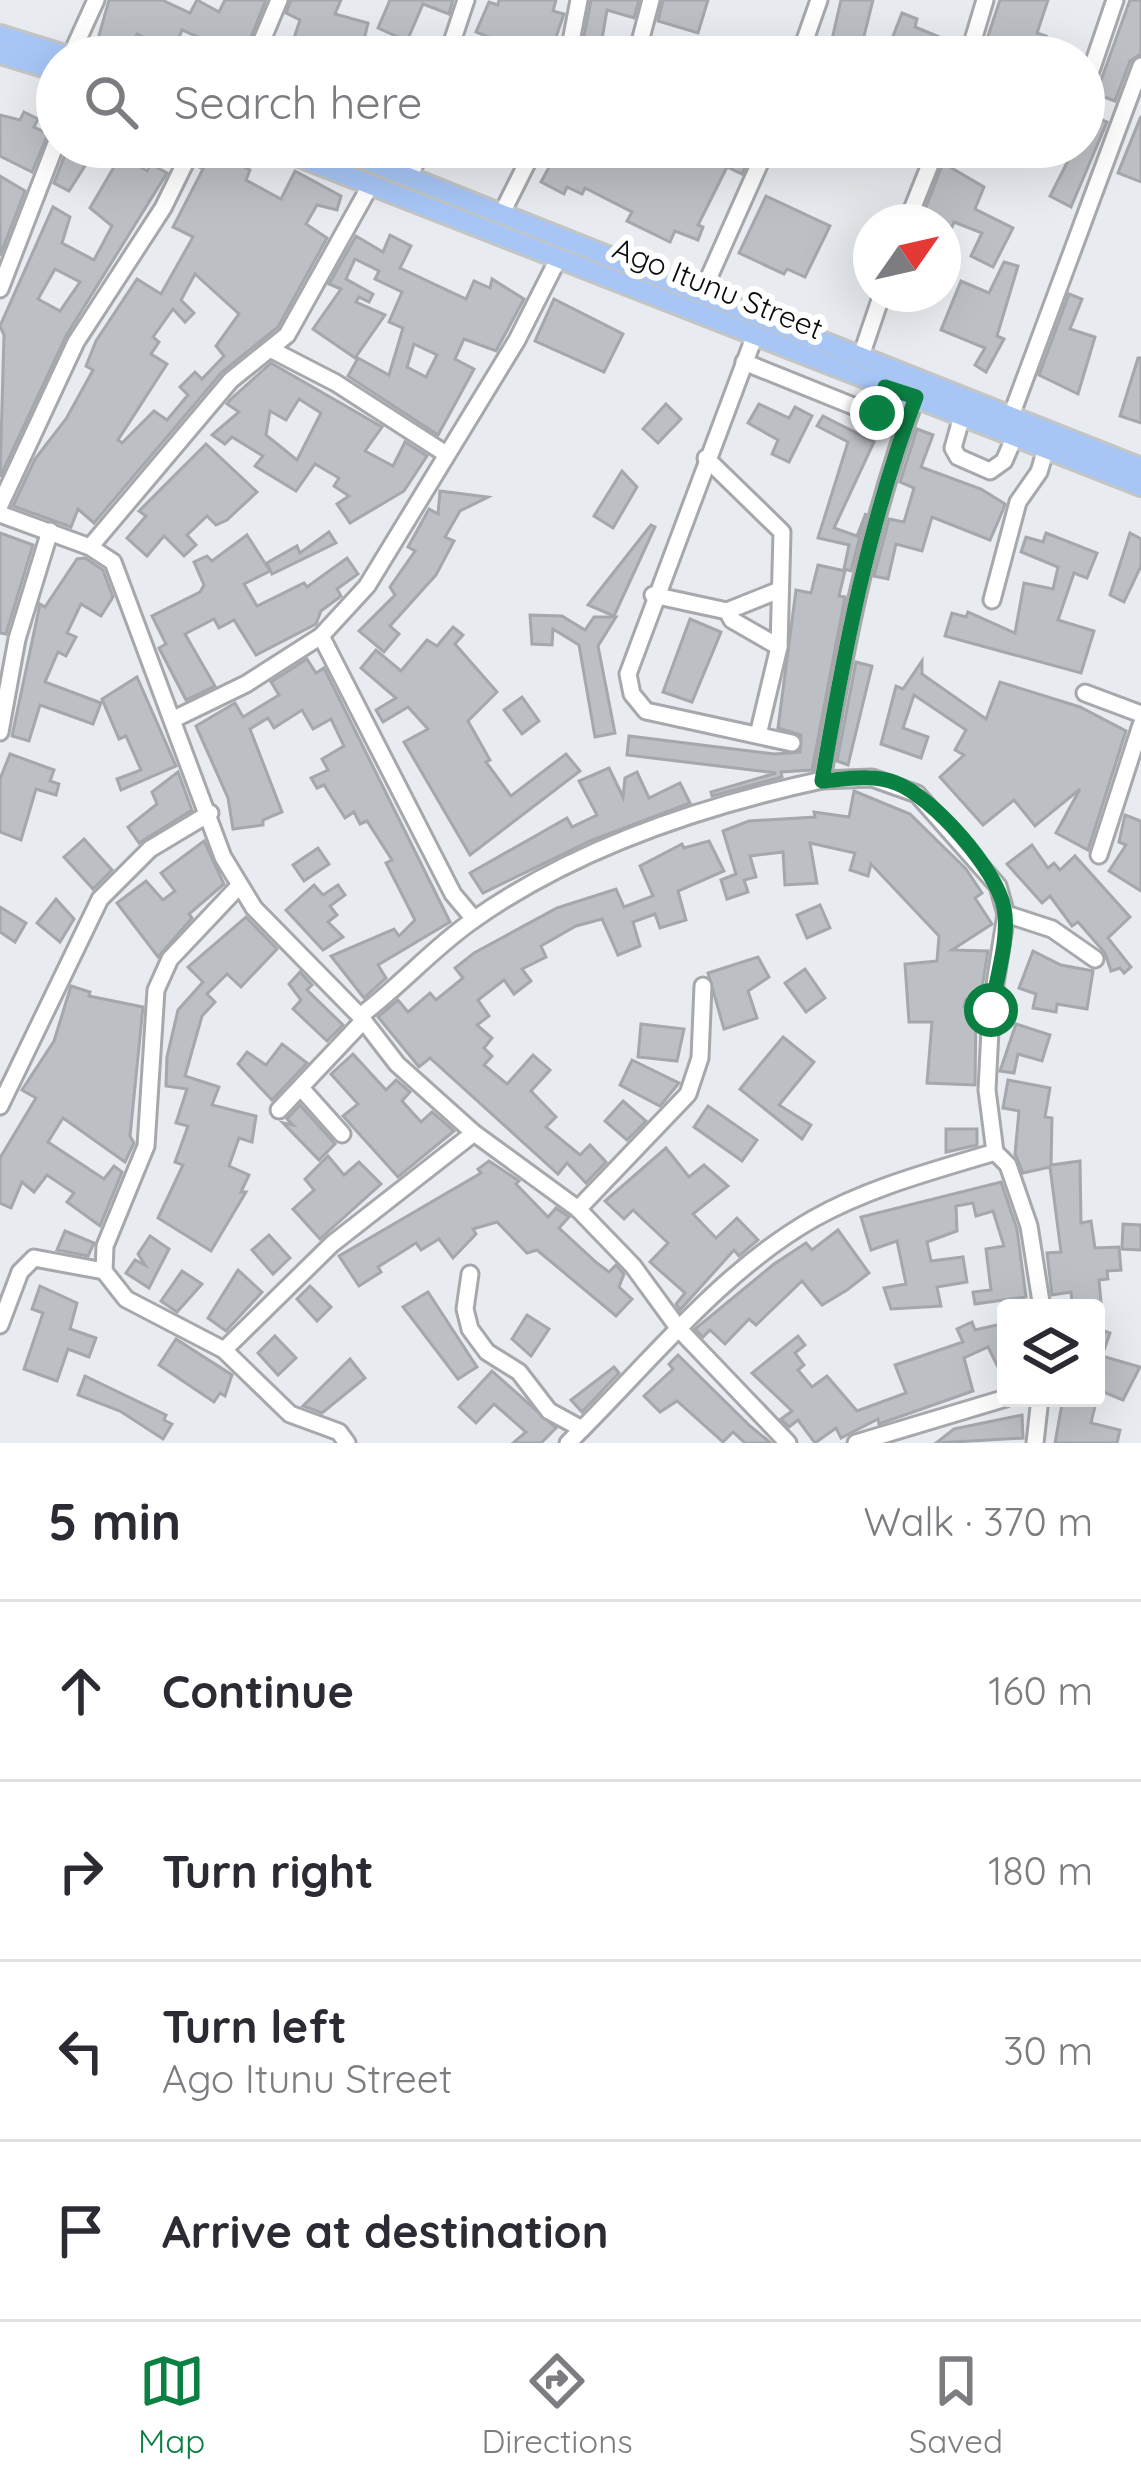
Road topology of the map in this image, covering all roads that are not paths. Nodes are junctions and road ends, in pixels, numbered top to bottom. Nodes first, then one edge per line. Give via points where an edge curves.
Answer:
1 (96, 0) edge
2 (279, 0) edge
3 (466, 0) edge
4 (579, 0) edge
5 (651, 0) edge
6 (819, 0) edge
7 (985, 0) edge
8 (1115, 0) edge
9 (0, 35) edge
10 (80, 36) edge
11 (264, 36) edge
12 (454, 36) edge
13 (572, 36) edge
14 (642, 36) edge
15 (806, 36) edge
16 (974, 36) edge
17 (1103, 36) edge
18 (36, 46) edge
19 (0, 54) edge
20 (36, 65) edge
21 (1141, 66) edge
22 (1105, 163) edge
23 (47, 168) edge
24 (183, 168) edge
25 (326, 168) edge
26 (389, 168) edge
27 (414, 168) edge
28 (524, 168) edge
29 (758, 168) edge
30 (929, 168) edge
31 (1103, 168) edge
32 (410, 176) junction
33 (370, 186) junction
34 (914, 204) edge
35 (502, 213) junction
36 (559, 257) junction
37 (0, 289) edge
38 (702, 293) junction
39 (876, 312) edge
40 (755, 335) junction
41 (272, 350) junction
42 (861, 356) junction
43 (744, 362) junction
44 (885, 387) junction
45 (916, 397) junction
46 (962, 416) junction
47 (1011, 416) junction
48 (1015, 436) junction
49 (1046, 448) junction
50 (446, 454) junction
51 (706, 458) junction
52 (1141, 468) edge
53 (1141, 486) edge
54 (0, 505) edge
55 (0, 514) edge
56 (50, 531) junction
57 (91, 547) junction
58 (777, 591) junction
59 (653, 596) junction
60 (992, 600) dead end
61 (727, 611) junction
62 (321, 636) junction
63 (778, 647) junction
64 (1085, 693) dead end
65 (1141, 713) edge
66 (174, 719) junction
67 (1141, 725) edge
68 (0, 732) edge
69 (758, 735) junction
70 (792, 743) dead end
71 (822, 781) junction
72 (210, 813) junction
73 (1099, 855) dead end
74 (239, 886) junction
75 (1006, 914) junction
76 (474, 919) junction
77 (1095, 959) dead end
78 (703, 986) dead end
79 (362, 1018) junction
80 (301, 1088) junction
81 (0, 1106) edge
82 (279, 1110) dead end
83 (474, 1133) junction
84 (342, 1135) dead end
85 (995, 1152) junction
86 (578, 1209) junction
87 (104, 1271) junction
88 (470, 1274) dead end
89 (1041, 1299) edge
90 (0, 1325) edge
91 (679, 1329) junction
92 (224, 1350) junction
93 (997, 1401) edge
94 (1039, 1407) edge
95 (582, 1429) junction
96 (347, 1443) edge
97 (568, 1443) edge
98 (788, 1443) edge
99 (856, 1443) edge
100 (1035, 1443) edge

1 - 10 street
2 - 11 street
3 - 12 street
4 - 13 street
5 - 14 street
6 - 15 street
7 - 16 street
8 - 17 street
9 - 18 main road
19 - 20 main road
21 - 22 street
23 - 37 street
24 - 54 street via 76,342
25 - 33 main road, Ago Itunu Street
26 - 32 main road, Ago Itunu Street
27 - 32 street
28 - 35 street
29 - 38 street
30 - 34 street
31 - 47 street
32 - 35 main road, Ago Itunu Street
33 - 36 main road, Ago Itunu Street
33 - 41 street via 299,318
35 - 38 main road, Ago Itunu Street
36 - 40 main road, Ago Itunu Street
36 - 50 street
38 - 42 main road, Ago Itunu Street
39 - 42 street
40 - 43 street
40 - 44 main road, Ago Itunu Street
41 - 50 street
41 - 57 street via 232,380
42 - 47 main road, Ago Itunu Street
43 - 44 street via 868,412 881,409
43 - 51 street
44 - 45 main road, Ago Itunu Street
45 - 46 main road, Ago Itunu Street
45 - 71 street via 880,501
46 - 48 main road, Ago Itunu Street
46 - 48 street via 953,448 990,471
47 - 52 main road, Ago Itunu Street
48 - 49 main road, Ago Itunu Street
49 - 53 main road, Ago Itunu Street
49 - 60 street via 1018,502
50 - 62 street via 394,549
51 - 58 street via 782,532
51 - 59 street
55 - 56 street
56 - 57 street
56 - 68 street
57 - 66 street via 120,574
58 - 61 street
58 - 63 street
59 - 61 street
59 - 69 street via 628,674 632,694 646,711
61 - 63 street
62 - 66 street
62 - 76 street via 453,894
63 - 69 street
64 - 65 street
66 - 72 street
67 - 73 street
69 - 70 street
71 - 75 street via 872,778 917,794 974,852
71 - 76 street via 677,819
72 - 74 street
72 - 81 street via 150,849 100,899
74 - 79 street
74 - 87 street via 170,959 156,990 146,1146 105,1246
75 - 77 street via 1052,928
75 - 85 street via 987,1090
76 - 79 street
78 - 86 street via 700,1058 688,1094
79 - 80 street
79 - 83 street via 397,1064
80 - 82 street
80 - 84 street
83 - 86 street
83 - 92 street via 332,1244
85 - 89 street via 1008,1165 1029,1226
85 - 91 street via 888,1184 814,1219
86 - 91 street
87 - 90 street via 34,1258 20,1272
87 - 92 street via 125,1299
88 - 95 street via 465,1309 487,1352 520,1372 549,1411
91 - 95 street
91 - 98 street
92 - 96 street via 290,1414 339,1432
93 - 99 street
94 - 100 street
95 - 97 street

